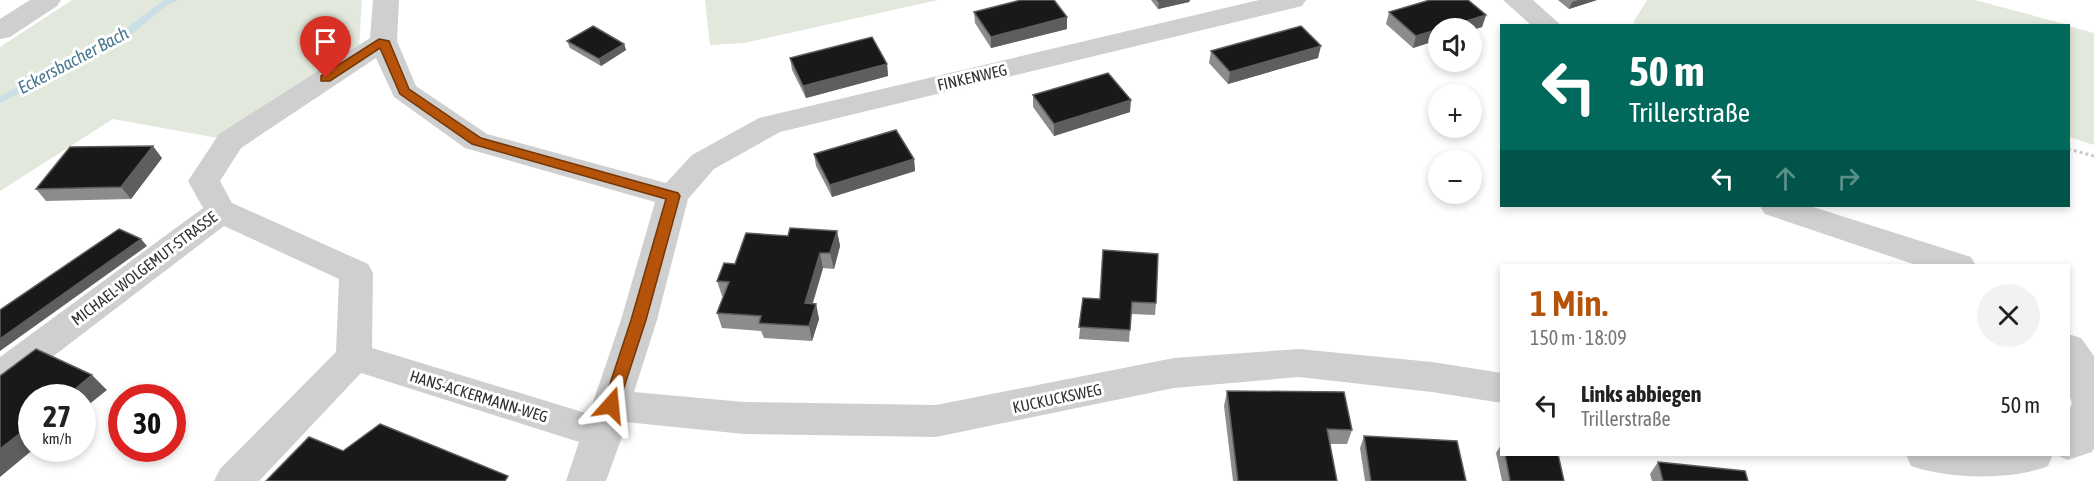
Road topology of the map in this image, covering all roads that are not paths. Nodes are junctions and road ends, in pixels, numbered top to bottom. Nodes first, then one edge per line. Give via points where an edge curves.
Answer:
1 (48, 0) edge
2 (386, 0) edge
3 (1293, 0) edge
4 (1516, 0) edge
5 (1546, 24) edge
6 (0, 31) edge
7 (383, 41) junction
8 (673, 196) junction
9 (1779, 207) edge
10 (221, 211) junction
11 (1953, 264) edge
12 (2070, 350) edge
13 (354, 357) junction
14 (0, 377) edge
15 (1500, 388) edge
16 (607, 419) junction
17 (2070, 443) edge
18 (1936, 456) edge
19 (2029, 456) edge
20 (234, 481) edge
21 (586, 481) edge

1 - 6 street
2 - 7 street
3 - 8 street, FINKENWEG via 770,125 703,162
4 - 5 street
7 - 8 street via 404,92 476,141
7 - 10 street, MICHAEL-WOLGEMUT-STRASSE via 230,141 204,181
8 - 16 street
9 - 11 street
10 - 13 street via 356,273
10 - 14 street, MICHAEL-WOLGEMUT-STRASSE
12 - 17 street via 2076,356 2091,403 2078,441
13 - 16 street, HANS-ACKERMANN-WEG
13 - 20 street
15 - 16 street, KUCKUCKSWEG via 1432,376 1299,363 1174,373 936,422
16 - 21 street
18 - 19 street

